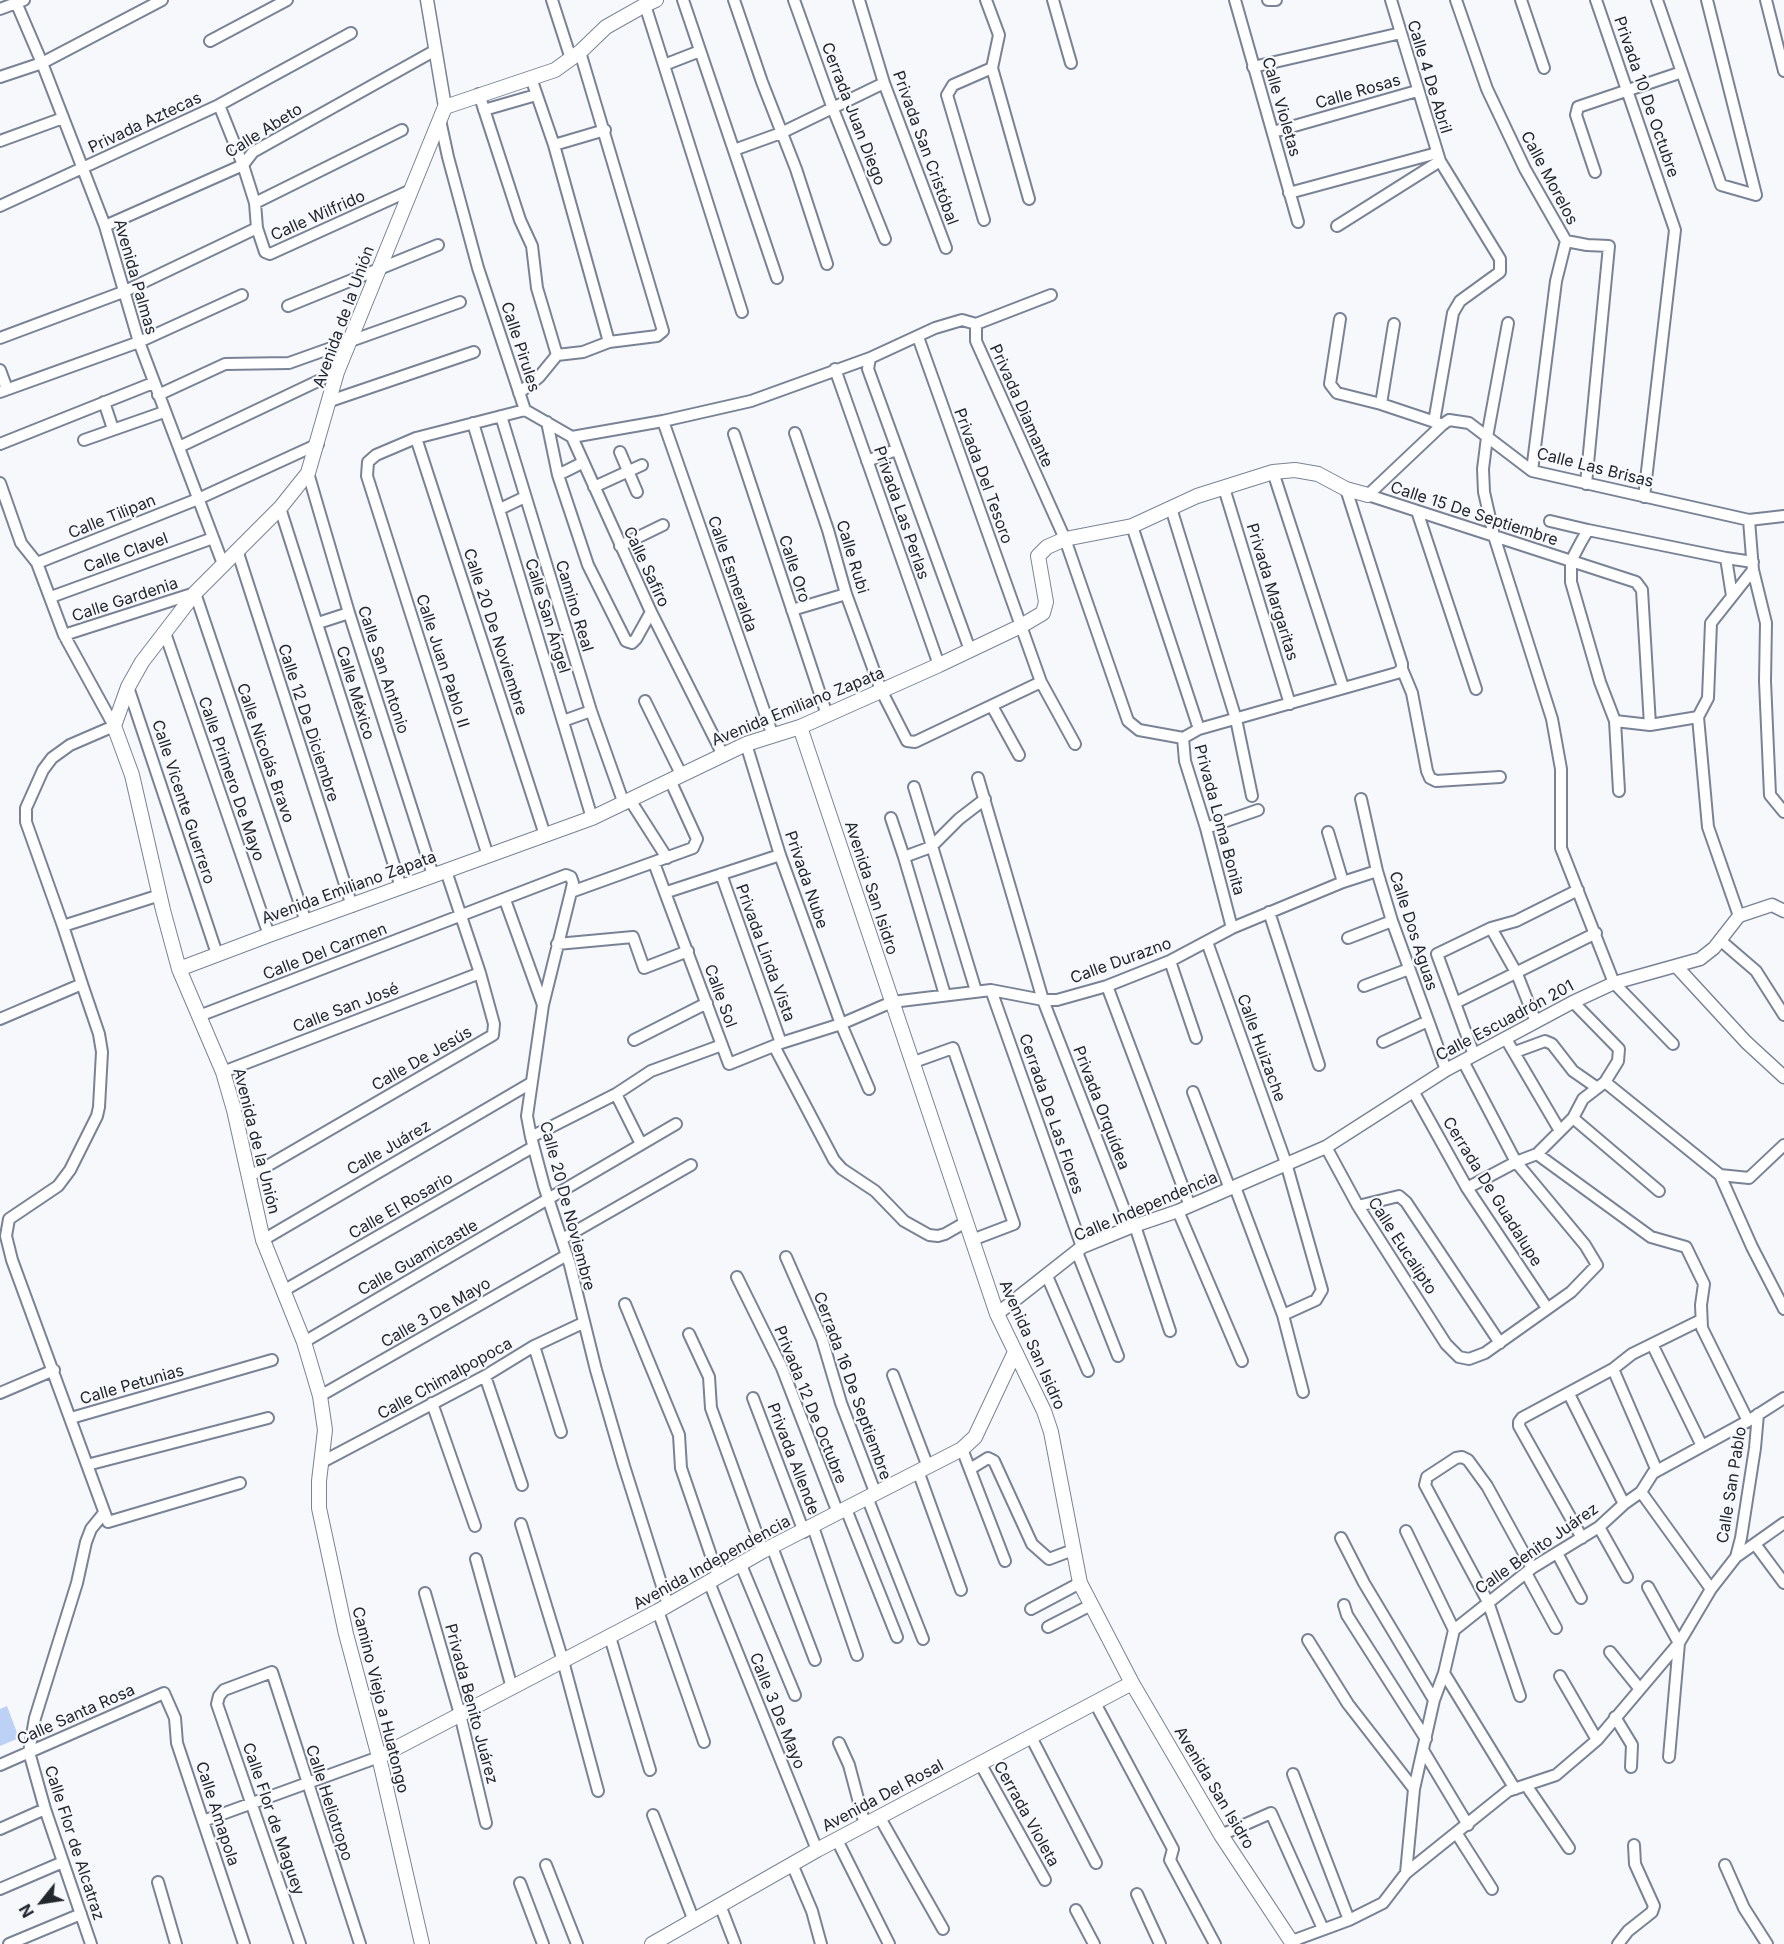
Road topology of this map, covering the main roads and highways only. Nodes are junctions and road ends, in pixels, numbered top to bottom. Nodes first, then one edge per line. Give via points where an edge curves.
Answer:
1 (650, 2) edge
2 (1368, 495) road end
3 (800, 727) junction
4 (179, 969) junction
5 (1015, 1352) junction
6 (322, 1462) joint
7 (1132, 1683) junction
8 (378, 1757) junction
9 (673, 1939) edge
10 (1290, 1943) edge
11 (422, 1944) edge
12 (652, 1944) edge

1 - 4 main road, Avenida de la Unión via 606,27 555,70 479,94 442,113 337,372 308,473 280,508 195,593 142,662 128,687 114,726 132,775
2 - 3 main road, Avenida Emiliano Zapata via 1318,474 1273,472 1197,496 1132,526 1047,546 1038,556 1046,602 1043,613
3 - 4 main road, Avenida Emiliano Zapata via 746,744 592,818
3 - 5 main road, Avenida San Isidro via 997,1314
4 - 6 main road, Avenida de la Unión via 222,1072 263,1240 304,1342 320,1396 325,1430
5 - 7 main road, Avenida San Isidro via 1051,1432 1080,1583
5 - 8 main road, Avenida Independencia via 975,1437 962,1449
6 - 8 main road, Camino Viejo a Huatongo via 319,1508 346,1635
7 - 9 main road, Avenida Del Rosal via 817,1850 694,1921
7 - 10 main road, Avenida San Isidro
8 - 11 main road, Camino Viejo a Huatongo
9 - 12 main road, Avenida Del Rosal

